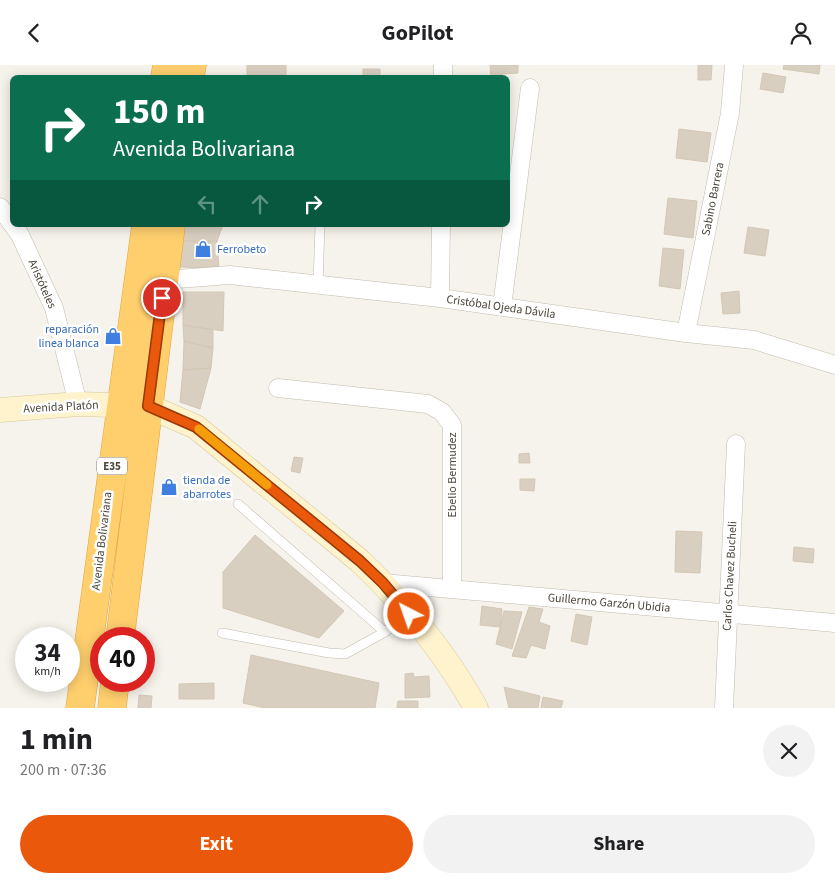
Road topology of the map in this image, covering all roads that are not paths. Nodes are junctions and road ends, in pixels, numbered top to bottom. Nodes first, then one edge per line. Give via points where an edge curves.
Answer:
1 (734, 65) edge
2 (530, 88) dead end
3 (0, 207) edge
4 (10, 221) edge
5 (14, 227) edge
6 (146, 227) edge
7 (171, 227) edge
8 (320, 227) edge
9 (441, 227) edge
10 (164, 280) junction
11 (318, 285) junction
12 (440, 299) junction
13 (502, 307) junction
14 (686, 333) junction
15 (835, 365) edge
16 (278, 388) dead end
17 (78, 404) junction
18 (135, 406) junction
19 (0, 410) edge
20 (736, 444) dead end
21 (238, 504) dead end
22 (383, 583) junction
23 (452, 589) junction
24 (728, 613) junction
25 (409, 614) junction
26 (835, 623) edge
27 (121, 627) edge
28 (384, 632) junction
29 (222, 633) dead end
30 (114, 692) edge
31 (80, 708) edge
32 (112, 708) edge
33 (476, 708) edge
34 (724, 708) edge

1 - 14 street, Sabino Barrera via 730,113
2 - 13 street
3 - 4 street, Aristóteles
5 - 17 street, Aristóteles via 54,308
6 - 18 highway, Avenida Bolivariana / E35
7 - 10 highway, Avenida Bolivariana / E35
8 - 11 lane
9 - 12 street
10 - 11 street, Cristóbal Ojeda Dávila via 230,275
10 - 18 highway, Avenida Bolivariana / E35
11 - 12 street, Cristóbal Ojeda Dávila
12 - 13 street, Cristóbal Ojeda Dávila
13 - 14 street, Cristóbal Ojeda Dávila
14 - 15 street, Cristóbal Ojeda Dávila via 754,340
16 - 23 street, Ebelio Bermudez via 428,404 442,412 452,425
17 - 18 street, Avenida Platón
17 - 19 street, Avenida Platón
18 - 22 street via 196,427
18 - 27 highway, Avenida Bolivariana / E35
18 - 31 highway, Avenida Bolivariana / E35
20 - 24 street, Carlos Chavez Bucheli
21 - 28 lane
22 - 23 street, Guillermo Garzón Ubidia
22 - 25 street
23 - 24 street, Guillermo Garzón Ubidia
24 - 26 street, Guillermo Garzón Ubidia
24 - 34 street, Carlos Chavez Bucheli
25 - 28 lane
25 - 33 street via 462,683
28 - 29 lane via 345,654
30 - 32 highway

